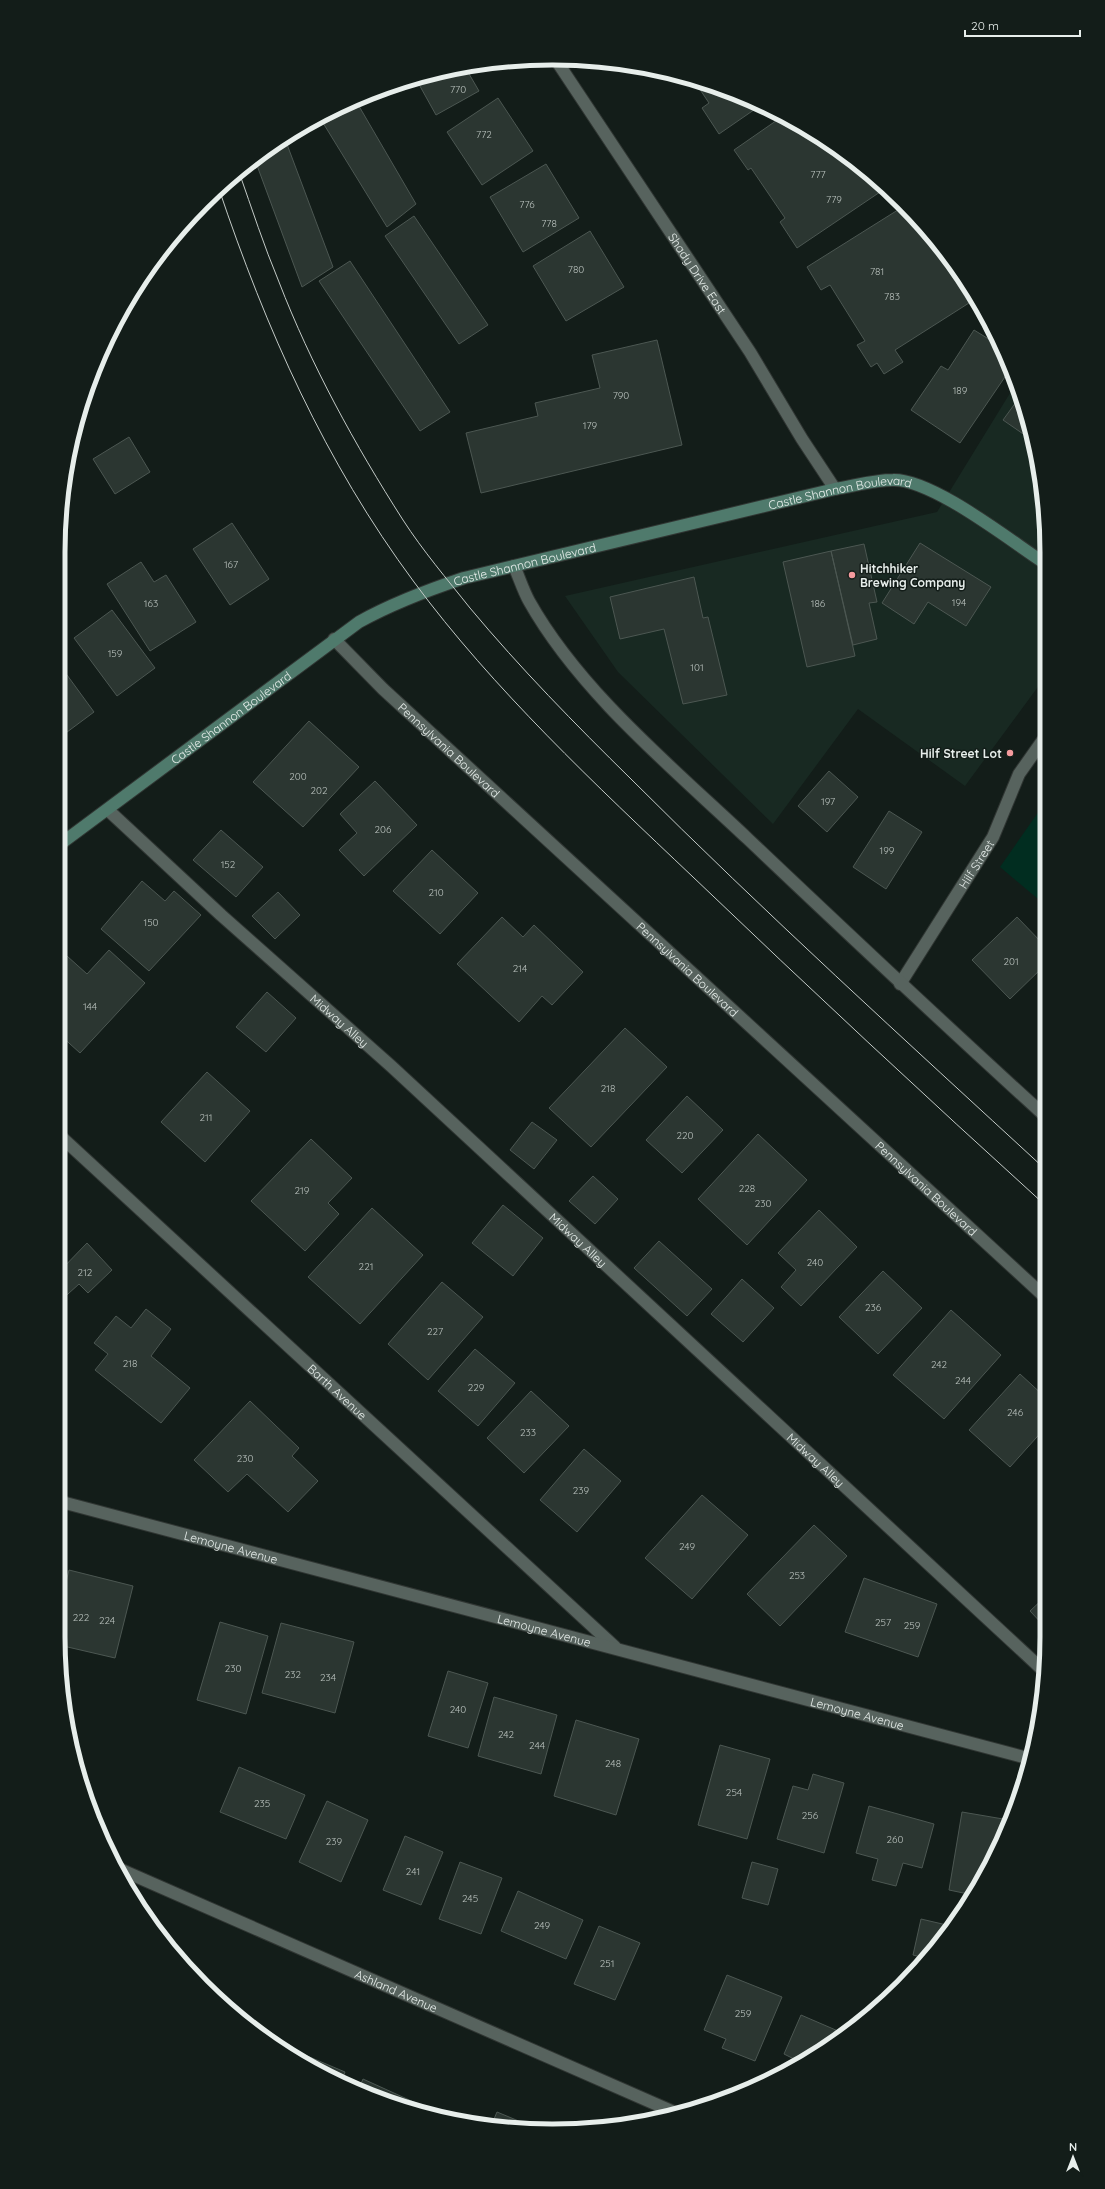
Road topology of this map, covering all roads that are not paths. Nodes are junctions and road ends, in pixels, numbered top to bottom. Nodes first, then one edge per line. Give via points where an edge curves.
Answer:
1 (559, 65) edge
2 (836, 489) junction
3 (1040, 560) edge
4 (514, 566) junction
5 (334, 639) junction
6 (1040, 745) edge
7 (108, 810) junction
8 (65, 841) edge
9 (900, 984) junction
10 (1040, 1111) edge
11 (65, 1140) edge
12 (1040, 1292) edge
13 (65, 1503) edge
14 (616, 1648) junction
15 (1039, 1666) edge
16 (1024, 1757) edge
17 (126, 1872) edge
18 (668, 2110) edge

1 - 2 street, Shady Drive East via 750,352 802,439
2 - 3 street, Castle Shannon Boulevard via 893,480 916,484 939,493
2 - 4 street, Castle Shannon Boulevard
4 - 5 street, Castle Shannon Boulevard via 429,589 386,607
4 - 9 street via 529,600 549,632 588,682 644,742
5 - 7 street, Castle Shannon Boulevard
5 - 12 street, Pennsylvania Boulevard via 389,694
6 - 9 street, Hilf Street via 1019,774 993,837
7 - 8 street, Castle Shannon Boulevard
7 - 15 street, Midway Alley via 391,1066
9 - 10 street
11 - 14 street, Barth Avenue
13 - 14 street, Lemoyne Avenue
14 - 16 street, Lemoyne Avenue
17 - 18 street, Ashland Avenue

